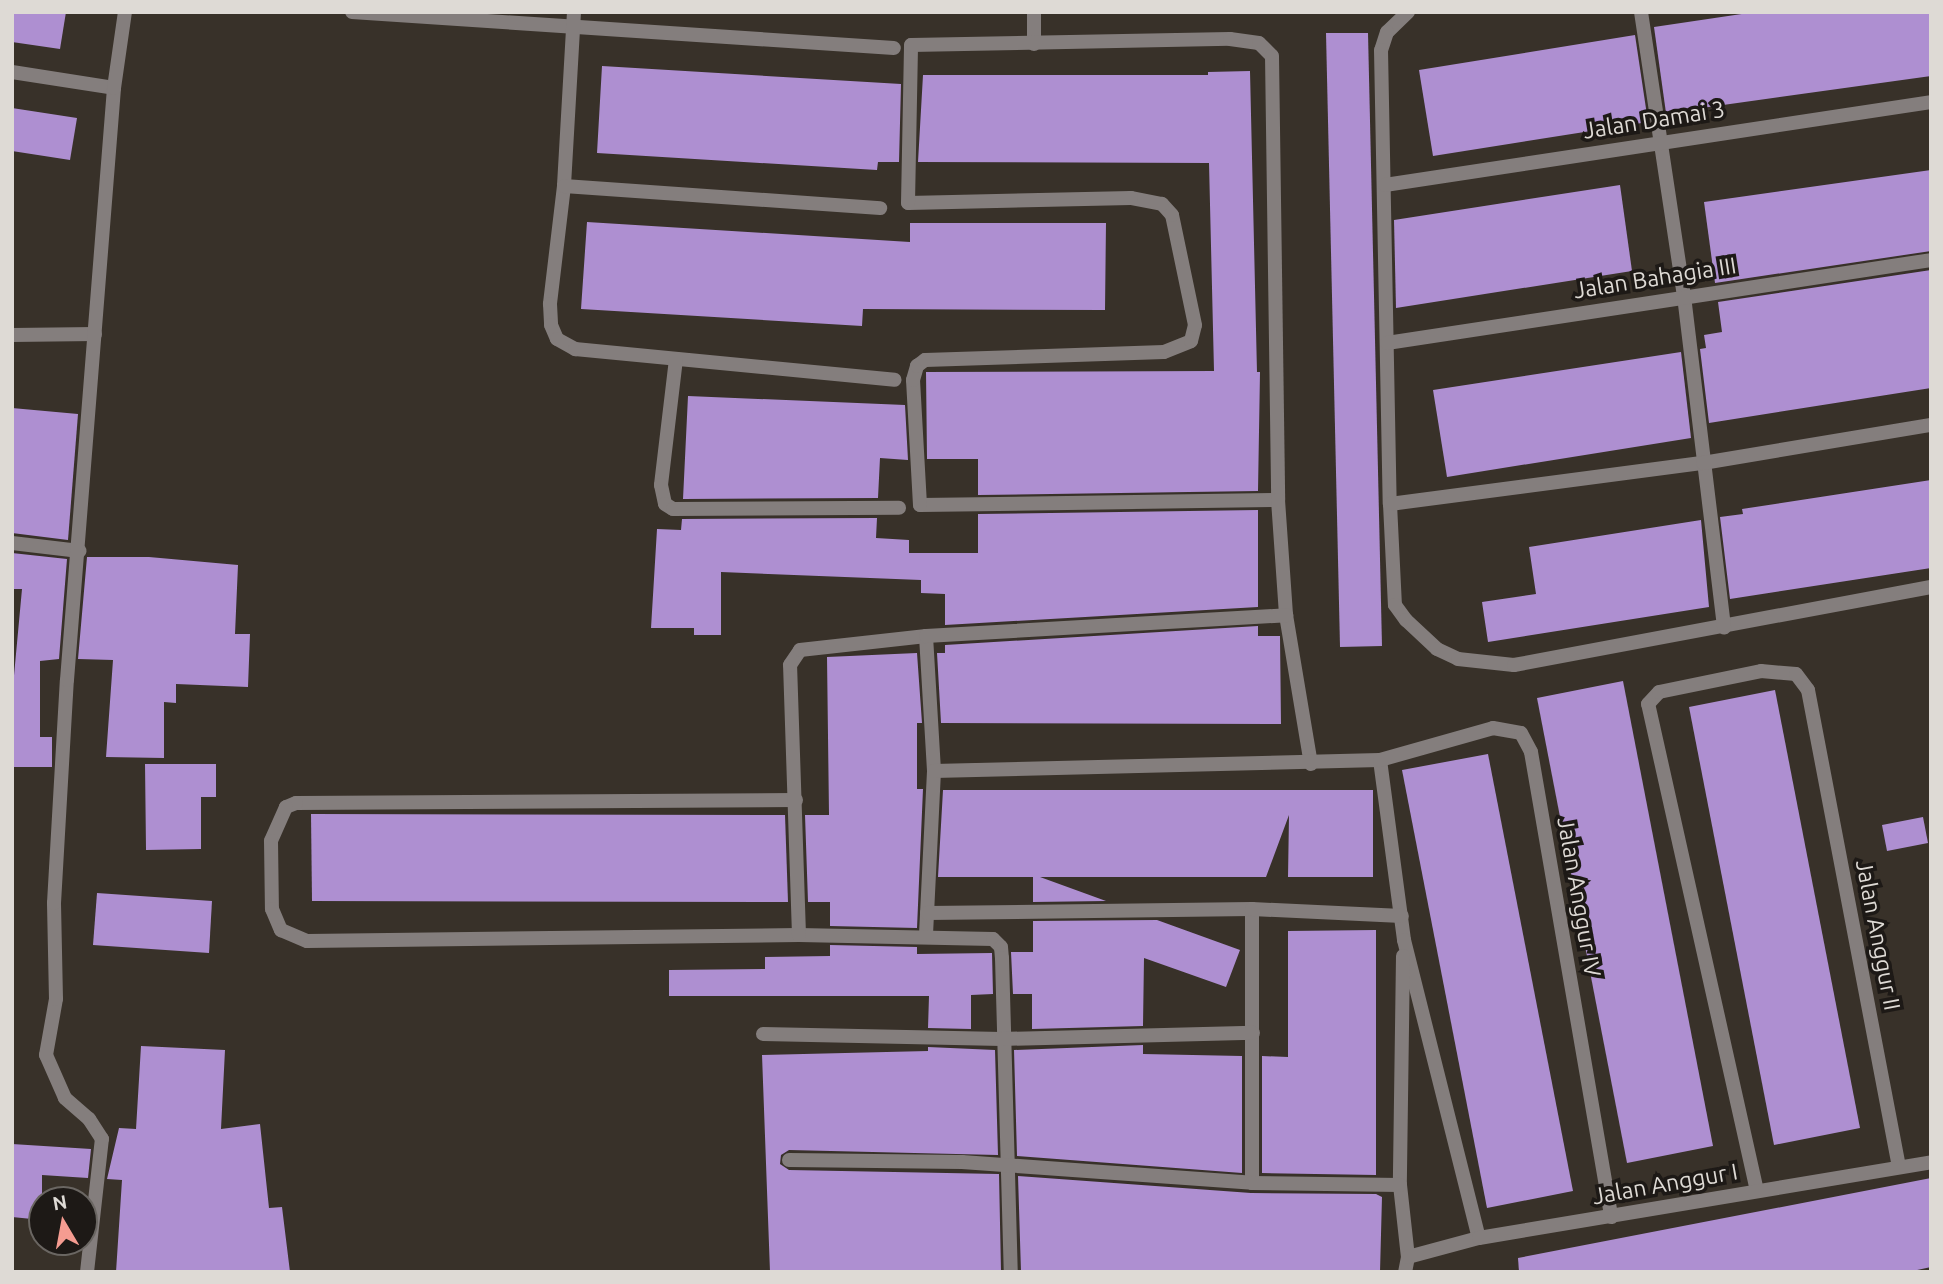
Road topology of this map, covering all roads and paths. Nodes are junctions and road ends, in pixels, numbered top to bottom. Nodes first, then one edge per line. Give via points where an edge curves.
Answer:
1 (125, 12) edge
2 (352, 12) edge
3 (574, 12) edge
4 (1034, 12) edge
5 (1408, 12) edge
6 (1641, 12) edge
7 (573, 29) junction
8 (1034, 44) junction
9 (894, 48) dead end
10 (12, 72) edge
11 (114, 88) junction
12 (1931, 102) edge
13 (1660, 141) junction
14 (1385, 185) junction
15 (564, 186) junction
16 (880, 208) dead end
17 (1931, 260) edge
18 (1684, 296) junction
19 (95, 334) junction
20 (12, 335) edge
21 (1387, 343) junction
22 (676, 359) junction
23 (895, 380) dead end
24 (1931, 425) edge
25 (1703, 463) junction
26 (1278, 500) junction
27 (1390, 504) junction
28 (899, 508) dead end
29 (12, 543) edge
30 (80, 551) junction
31 (1931, 587) edge
32 (1286, 615) junction
33 (1724, 628) junction
34 (926, 636) junction
35 (1380, 761) junction
36 (1311, 764) junction
37 (934, 772) junction
38 (796, 800) junction
39 (1252, 909) junction
40 (927, 913) junction
41 (1402, 916) junction
42 (926, 935) junction
43 (799, 936) junction
44 (1404, 940) junction
45 (1253, 1033) junction
46 (763, 1034) dead end
47 (1002, 1039) junction
48 (789, 1160) dead end
49 (1931, 1161) edge
50 (1899, 1166) junction
51 (1007, 1167) junction
52 (1252, 1183) junction
53 (1400, 1185) junction
54 (1757, 1191) junction
55 (1611, 1217) junction
56 (1479, 1238) junction
57 (1408, 1257) junction
58 (87, 1272) edge
59 (1011, 1272) edge
60 (1405, 1272) edge

1 - 11 street
2 - 7 street
3 - 7 street
4 - 8 street
5 - 14 street via 1387,32 1381,50
6 - 13 street
7 - 9 street
7 - 15 street
8 - 26 street via 1230,39 1259,43 1272,56
8 - 26 street via 911,45 908,204 1131,198 1162,204 1172,215 1194,337 1184,346 1164,352 925,359 917,366 914,380 920,505
10 - 11 street
11 - 19 street
12 - 13 street, Jalan Damai 3
13 - 14 street, Jalan Damai 3
13 - 18 street
14 - 21 street
15 - 16 street
15 - 22 street via 549,314 557,339 575,349
17 - 18 street, Jalan Bahagia III
18 - 21 street, Jalan Bahagia III
18 - 25 street
19 - 20 street
19 - 30 street
21 - 27 street
22 - 23 street
22 - 28 street via 661,485 665,504 673,509
24 - 25 street
25 - 27 street
25 - 33 street
26 - 32 street
27 - 33 street via 1395,605 1437,649 1458,659 1514,665
29 - 30 street
30 - 58 street via 54,903 56,999 46,1055 65,1098 89,1119 102,1139
31 - 33 street
32 - 34 street
32 - 36 street
34 - 37 street
34 - 38 street via 807,648 792,658
35 - 36 street, Jalan Anggur IV
35 - 41 street
35 - 55 street, Jalan Anggur IV via 1493,728 1512,728 1529,743
36 - 37 street, Jalan Anggur IV
37 - 40 street
38 - 43 street
38 - 43 street via 296,803 280,816 271,841 270,891 281,930 307,941
39 - 40 street
39 - 41 street
39 - 45 street
40 - 42 street
41 - 44 street
42 - 43 street
42 - 47 street via 988,938 999,944
44 - 53 street
44 - 56 street
45 - 47 street
45 - 52 street
46 - 47 street
47 - 51 street
48 - 51 street via 962,1162
49 - 50 street, Jalan Anggur I
50 - 54 street, Jalan Anggur I
50 - 54 street, Jalan Anggur II via 1814,712 1803,680 1781,669 1659,692 1648,704
51 - 52 street
51 - 59 street
52 - 53 street
53 - 57 street
54 - 55 street, Jalan Anggur I
55 - 56 street, Jalan Anggur I
56 - 57 street, Jalan Anggur I
57 - 60 street

